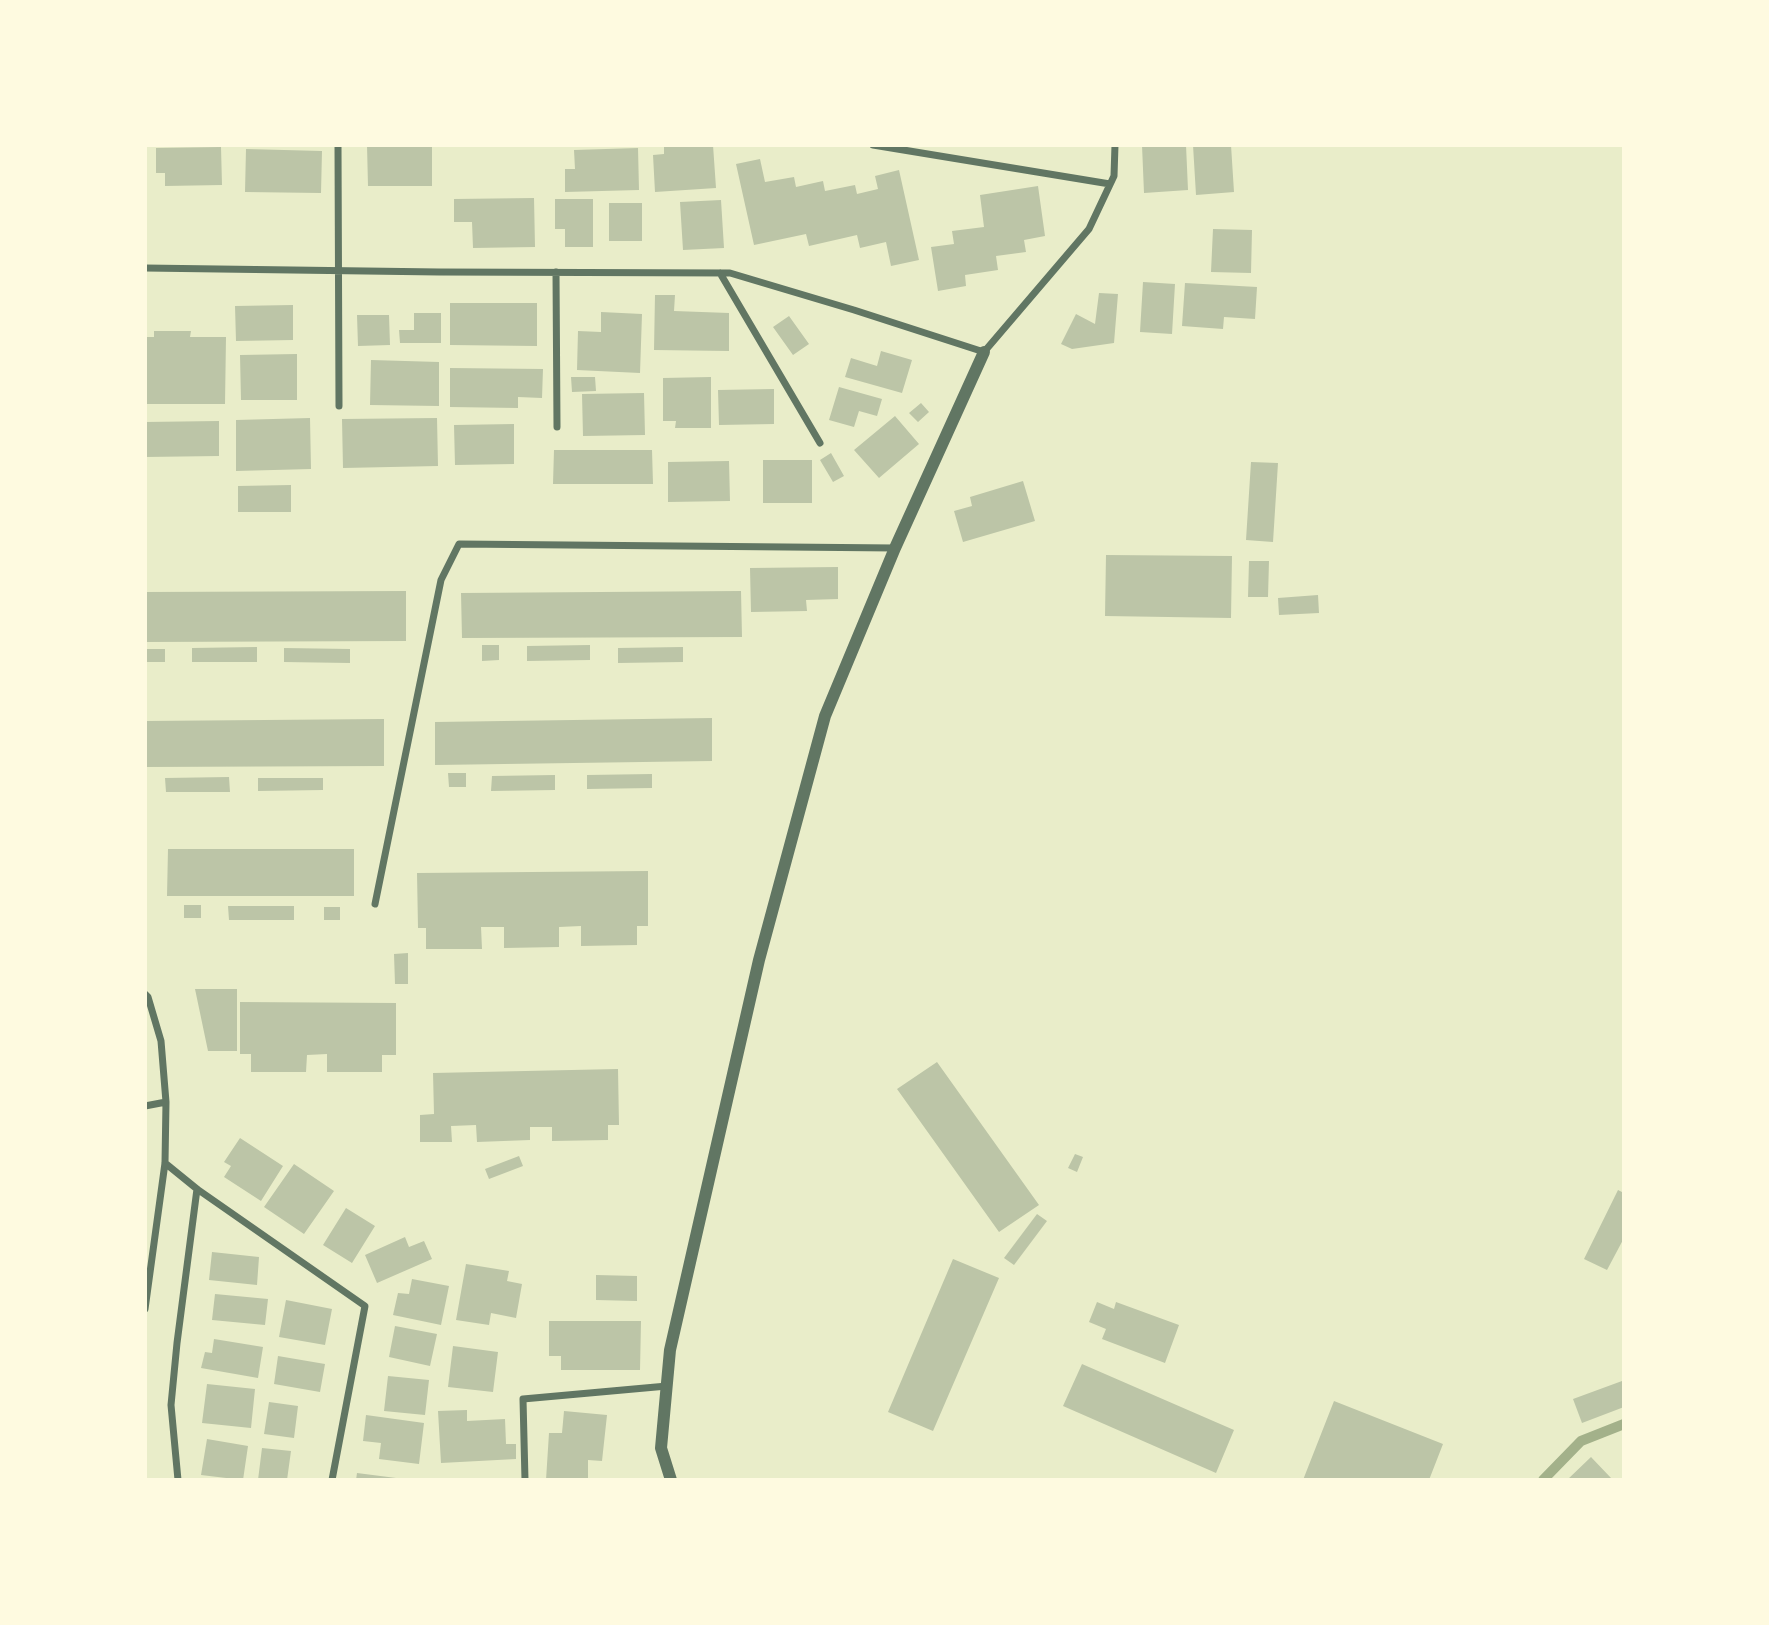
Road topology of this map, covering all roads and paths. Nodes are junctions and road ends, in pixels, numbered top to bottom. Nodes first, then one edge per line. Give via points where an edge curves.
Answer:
1 (338, 145) edge
2 (873, 145) edge
3 (1115, 145) edge
4 (1110, 184) junction
5 (145, 268) edge
6 (338, 271) junction
7 (556, 272) junction
8 (720, 273) junction
9 (984, 352) junction
10 (339, 405) dead end
11 (557, 427) dead end
12 (820, 443) dead end
13 (895, 548) junction
14 (375, 904) dead end
15 (145, 994) edge
16 (166, 1102) junction
17 (145, 1106) edge
18 (165, 1163) junction
19 (197, 1189) junction
20 (145, 1309) edge
21 (667, 1386) junction
22 (178, 1480) edge
23 (332, 1480) edge
24 (526, 1480) edge
25 (671, 1480) edge

1 - 6 street
2 - 4 street
3 - 4 street
4 - 9 street via 1090,229
5 - 6 street
6 - 7 street
6 - 10 street
7 - 8 street
7 - 11 street
8 - 9 street
8 - 12 street
9 - 13 street
13 - 14 street via 459,544 441,580
13 - 21 street via 825,716 759,960 670,1350
15 - 16 street via 161,1041
16 - 17 street
16 - 18 street
18 - 19 street
18 - 20 street
19 - 22 street via 171,1405
19 - 23 street via 365,1306
21 - 24 street via 523,1399
21 - 25 street via 661,1448

